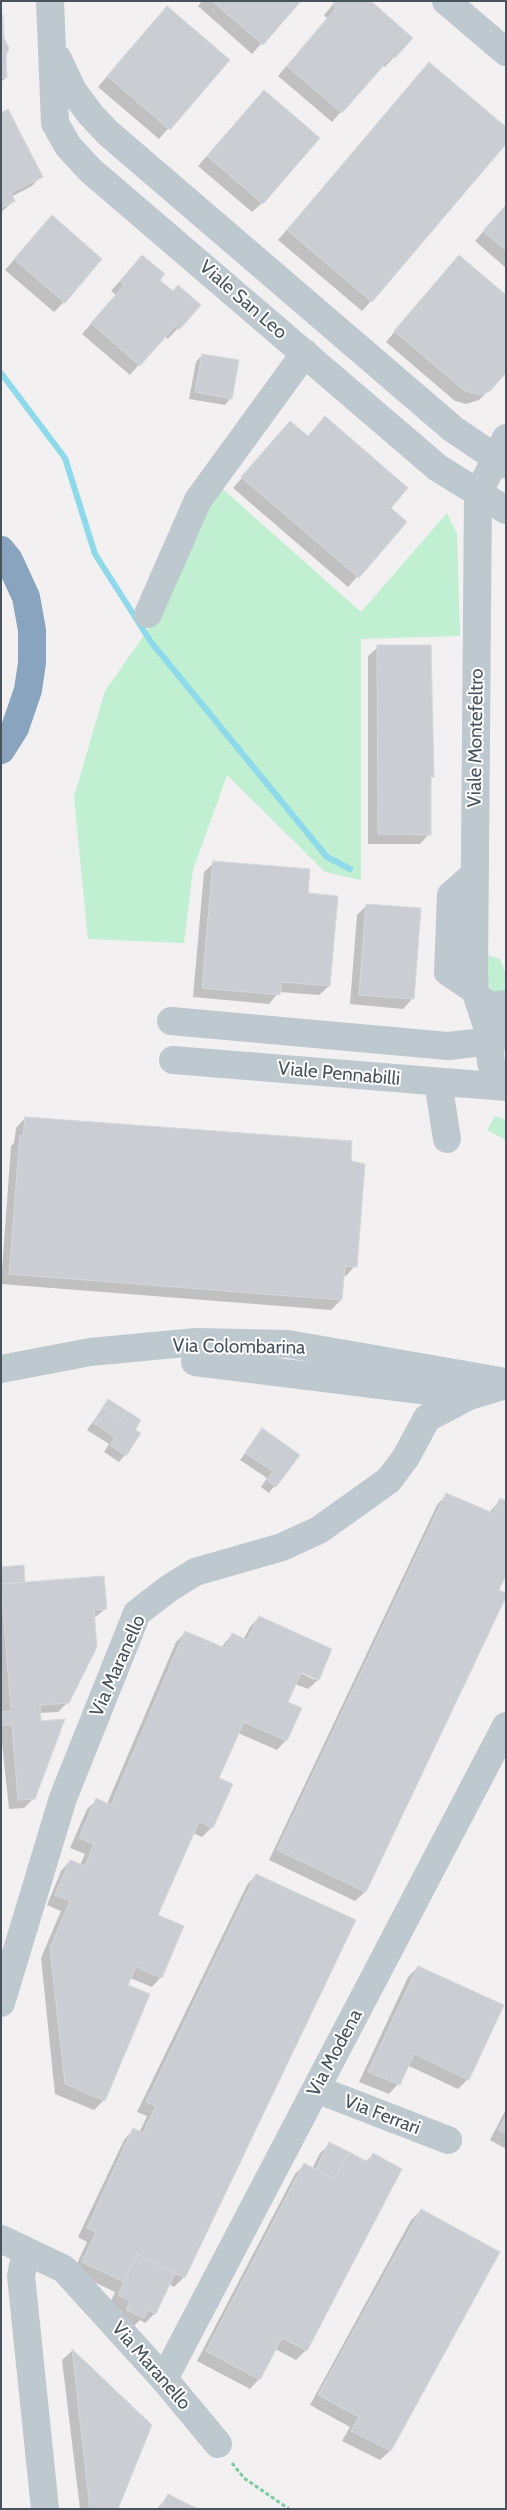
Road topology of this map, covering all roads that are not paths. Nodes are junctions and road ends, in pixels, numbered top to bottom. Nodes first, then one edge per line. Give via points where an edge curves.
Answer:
1 (50, 1) edge
2 (446, 1) edge
3 (57, 39) junction
4 (506, 52) edge
5 (305, 353) junction
6 (502, 454) edge
7 (478, 494) junction
8 (506, 510) edge
9 (1, 550) edge
10 (148, 614) dead end
11 (1, 750) edge
12 (476, 993) junction
13 (506, 1004) edge
14 (171, 1021) dead end
15 (499, 1032) edge
16 (173, 1060) dead end
17 (438, 1082) junction
18 (506, 1086) edge
19 (447, 1139) dead end
20 (195, 1362) dead end
21 (1, 1369) edge
22 (506, 1383) edge
23 (469, 1396) junction
24 (427, 1418) joint
25 (506, 1726) edge
26 (1, 2004) edge
27 (316, 2089) junction
28 (448, 2140) dead end
29 (1, 2239) edge
30 (26, 2251) junction
31 (164, 2379) junction
32 (218, 2444) road end
33 (46, 2509) edge

1 - 3 street, Viale San Leo
2 - 4 street
3 - 5 street, Viale San Leo via 56,123 68,146 90,170
3 - 6 street, Viale San Leo via 73,91 90,116 108,133 453,429
5 - 7 street, Viale San Leo via 438,468
5 - 10 street via 198,500
6 - 7 street, Viale Montefeltro
7 - 8 street, Viale San Leo
7 - 12 street, Viale Montefeltro
9 - 11 highway via 26,597 32,630 32,663 25,700 15,728
12 - 13 street via 490,1006
12 - 15 street, Viale Montefeltro
14 - 15 street, Viale Pennabilli via 448,1046
15 - 18 street, Viale Montefeltro via 490,1052 491,1063
16 - 17 street, Viale Pennabilli
17 - 18 street, Viale Pennabilli
17 - 19 street
20 - 23 street, Via Colombarina
21 - 22 street, Via Colombarina via 99,1351 196,1342 270,1343
22 - 23 street, Via Colombarina
23 - 24 street, Via Colombarina
24 - 26 street, Via Maranello via 389,1480 319,1530 282,1547 195,1572 137,1613 63,1798
25 - 27 street, Via Modena
27 - 28 street, Via Ferrari
27 - 31 street, Via Modena
29 - 30 street, Via Maranello
30 - 31 street, Via Maranello via 64,2269
30 - 33 street via 21,2276
31 - 32 street, Via Maranello

